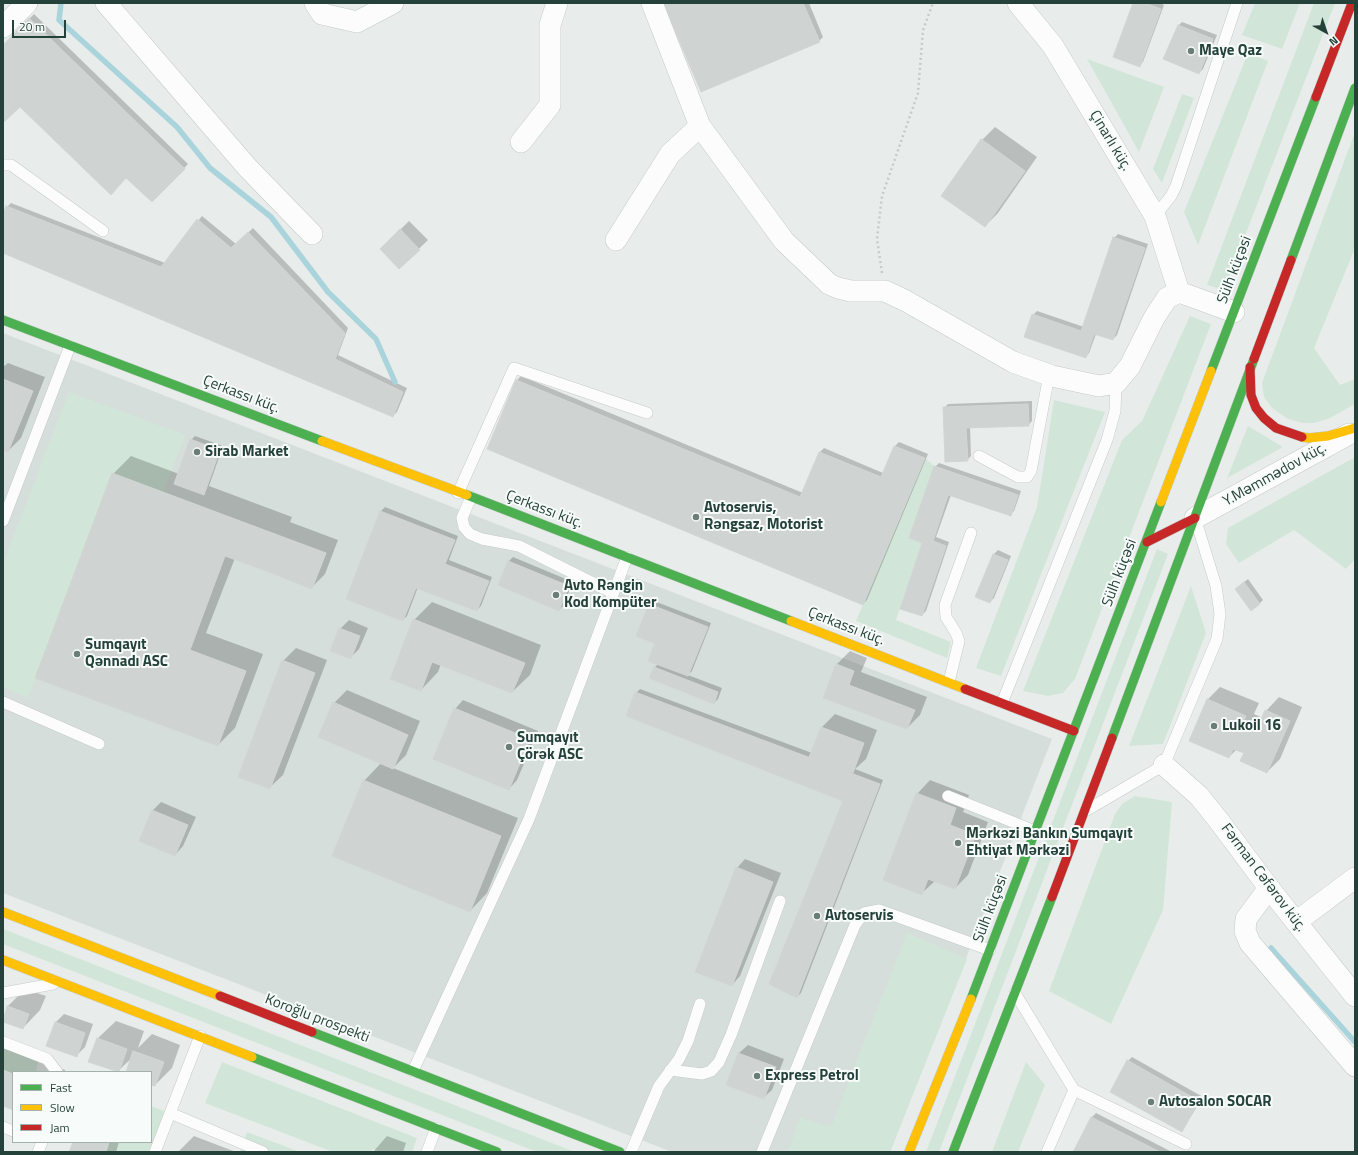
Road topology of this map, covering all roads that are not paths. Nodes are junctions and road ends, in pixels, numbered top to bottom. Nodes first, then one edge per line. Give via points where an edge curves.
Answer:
1 (27, 3) edge
2 (106, 3) edge
3 (315, 3) edge
4 (393, 3) edge
5 (557, 3) edge
6 (652, 3) edge
7 (1018, 3) edge
8 (1237, 3) edge
9 (1352, 3) edge
10 (3, 27) edge
11 (1355, 88) edge
12 (700, 126) junction
13 (521, 142) dead end
14 (3, 164) edge
15 (1155, 216) junction
16 (104, 231) dead end
17 (312, 234) dead end
18 (616, 240) dead end
19 (1179, 292) junction
20 (1234, 312) junction
21 (3, 320) edge
22 (70, 346) junction
23 (1250, 366) junction
24 (1049, 375) junction
25 (1116, 382) junction
26 (647, 413) dead end
27 (1355, 430) edge
28 (979, 456) dead end
29 (458, 493) junction
30 (471, 497) junction
31 (1195, 518) junction
32 (3, 520) edge
33 (971, 533) dead end
34 (1147, 542) junction
35 (627, 557) junction
36 (613, 593) junction
37 (949, 682) junction
38 (3, 702) edge
39 (1002, 703) junction
40 (1074, 731) junction
41 (99, 744) dead end
42 (1164, 765) junction
43 (948, 796) dead end
44 (1084, 811) junction
45 (1036, 831) junction
46 (1355, 878) edge
47 (1269, 888) junction
48 (780, 901) dead end
49 (3, 912) edge
50 (1296, 922) junction
51 (990, 950) junction
52 (3, 960) edge
53 (61, 982) junction
54 (3, 993) edge
55 (1014, 993) junction
56 (1355, 996) edge
57 (700, 1004) dead end
58 (200, 1036) junction
59 (3, 1042) edge
60 (1355, 1066) edge
61 (670, 1070) junction
62 (56, 1071) edge
63 (413, 1071) junction
64 (1074, 1090) junction
65 (170, 1113) junction
66 (436, 1128) junction
67 (1186, 1144) dead end
68 (155, 1152) edge
69 (263, 1152) edge
70 (427, 1152) edge
71 (497, 1152) edge
72 (620, 1152) edge
73 (631, 1152) edge
74 (762, 1152) edge
75 (909, 1152) edge
76 (953, 1152) edge
77 (1047, 1152) edge

1 - 10 street
2 - 17 street via 247,167
3 - 4 street via 322,14 357,22
5 - 13 street via 550,25 550,105
6 - 12 street
7 - 15 street, Çinarlı küç. via 1053,46
8 - 15 lane via 1176,186
9 - 20 main road, Sülh küçəsi
11 - 23 main road
12 - 18 street via 670,154
12 - 24 street via 784,241 829,284 851,291 885,291 1013,362
14 - 16 lane via 11,166
15 - 19 street, Çinarlı küç.
19 - 20 street
19 - 25 street via 1167,298 1130,366
20 - 34 main road, Sülh küçəsi
21 - 22 main road, Çerkassı küç.
22 - 29 main road, Çerkassı küç.
22 - 32 lane
23 - 27 main road via 1251,395 1256,408 1276,428 1309,438
23 - 31 main road
24 - 25 street via 1099,386
24 - 28 lane via 1031,471 1027,477 1018,477
25 - 39 lane via 1115,411 1107,440
26 - 29 lane via 514,368
27 - 31 street, Y.Məmmədov küç.
29 - 30 main road, Çerkassı küç.
30 - 35 main road, Çerkassı küç.
30 - 36 lane via 462,518 464,527 470,534 482,539 519,546
31 - 34 main road
31 - 42 lane via 1216,586 1220,614 1218,633
31 - 44 main road
33 - 37 lane via 945,605 946,617 959,641
34 - 40 main road, Sülh küçəsi
35 - 36 lane
35 - 37 main road, Çerkassı küç.
36 - 63 lane via 529,819
37 - 39 main road, Çerkassı küç.
38 - 41 lane
39 - 40 main road, Çerkassı küç.
40 - 45 main road, Sülh küçəsi
42 - 44 lane
42 - 47 street, Fərman Cəfərov küç. via 1199,796
43 - 45 lane
44 - 55 main road
45 - 51 main road, Sülh küçəsi
46 - 50 street
47 - 50 street, Fərman Cəfərov küç.
47 - 60 street via 1246,919 1245,931 1250,943
48 - 61 lane via 719,1062 711,1071 702,1074
49 - 63 main road, Koroğlu prospekti
50 - 56 street, Fərman Cəfərov küç.
51 - 74 lane via 880,910 864,913 856,925
51 - 75 main road, Sülh küçəsi
52 - 53 main road
53 - 54 lane
53 - 58 main road
55 - 64 lane
55 - 76 main road
57 - 61 lane via 688,1041
58 - 65 lane
58 - 66 main road
59 - 62 lane via 47,1059
61 - 73 lane via 659,1086
63 - 72 main road, Koroğlu prospekti
64 - 67 lane
64 - 77 lane
65 - 68 lane
65 - 69 lane
66 - 70 lane
66 - 71 main road

